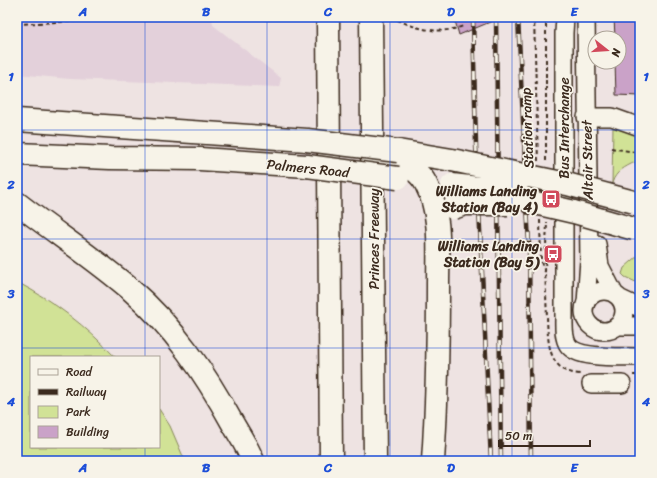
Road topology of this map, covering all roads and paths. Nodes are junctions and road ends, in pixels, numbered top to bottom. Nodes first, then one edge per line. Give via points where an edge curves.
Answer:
1 (162, 17) edge
2 (328, 17) edge
3 (371, 17) edge
4 (391, 17) edge
5 (534, 17) edge
6 (546, 17) edge
7 (565, 17) edge
8 (586, 17) edge
9 (596, 17) edge
10 (17, 24) edge
11 (463, 26) dead end
12 (596, 30) edge
13 (595, 70) edge
14 (591, 117) junction
15 (17, 120) edge
16 (640, 127) edge
17 (611, 148) dead end
18 (640, 153) edge
19 (17, 154) edge
20 (390, 154) junction
21 (546, 166) dead end
22 (538, 168) dead end
23 (425, 182) junction
24 (17, 203) edge
25 (637, 203) edge
26 (535, 209) junction
27 (17, 220) edge
28 (546, 221) dead end
29 (437, 230) junction
30 (637, 230) edge
31 (83, 252) junction
32 (541, 262) dead end
33 (545, 272) dead end
34 (617, 296) junction
35 (586, 302) junction
36 (640, 308) edge
37 (617, 326) junction
38 (640, 326) edge
39 (603, 357) junction
40 (640, 357) edge
41 (591, 384) dead end
42 (622, 384) dead end
43 (253, 461) edge
44 (331, 461) edge
45 (375, 461) edge
46 (433, 461) edge

1 - 10 path
2 - 44 highway
3 - 45 highway, Princes Freeway
4 - 11 path via 421,29 435,31 449,31
5 - 22 path, Station ramp
6 - 21 path
7 - 39 street, Bus Interchange via 565,333 569,346 575,351
8 - 14 street, Altair Street
9 - 12 street
13 - 14 street, Altair Street
14 - 16 street via 612,118
14 - 34 street, Altair Street via 597,248 600,266
14 - 35 street, Altair Street
15 - 20 highway, Palmers Road, bridge via 307,140
17 - 18 path
19 - 23 highway, Palmers Road, bridge via 200,159 307,166
20 - 23 highway
20 - 25 highway, Palmers Road, bridge via 452,160 520,173
23 - 26 highway, Palmers Road, bridge via 504,191 520,196
23 - 29 highway via 432,195
24 - 31 highway
26 - 29 highway, bridge via 487,202 458,205 447,212
26 - 30 highway, Palmers Road, bridge
26 - 32 path
27 - 31 highway
28 - 33 path
29 - 46 highway via 438,323
31 - 43 highway via 131,290 181,342 219,399
34 - 35 street via 609,291 598,292
34 - 36 street
34 - 37 street via 624,313
35 - 37 street via 584,315 591,326 603,331
37 - 38 street
37 - 39 street
39 - 40 street, Bus Interchange
41 - 42 street

